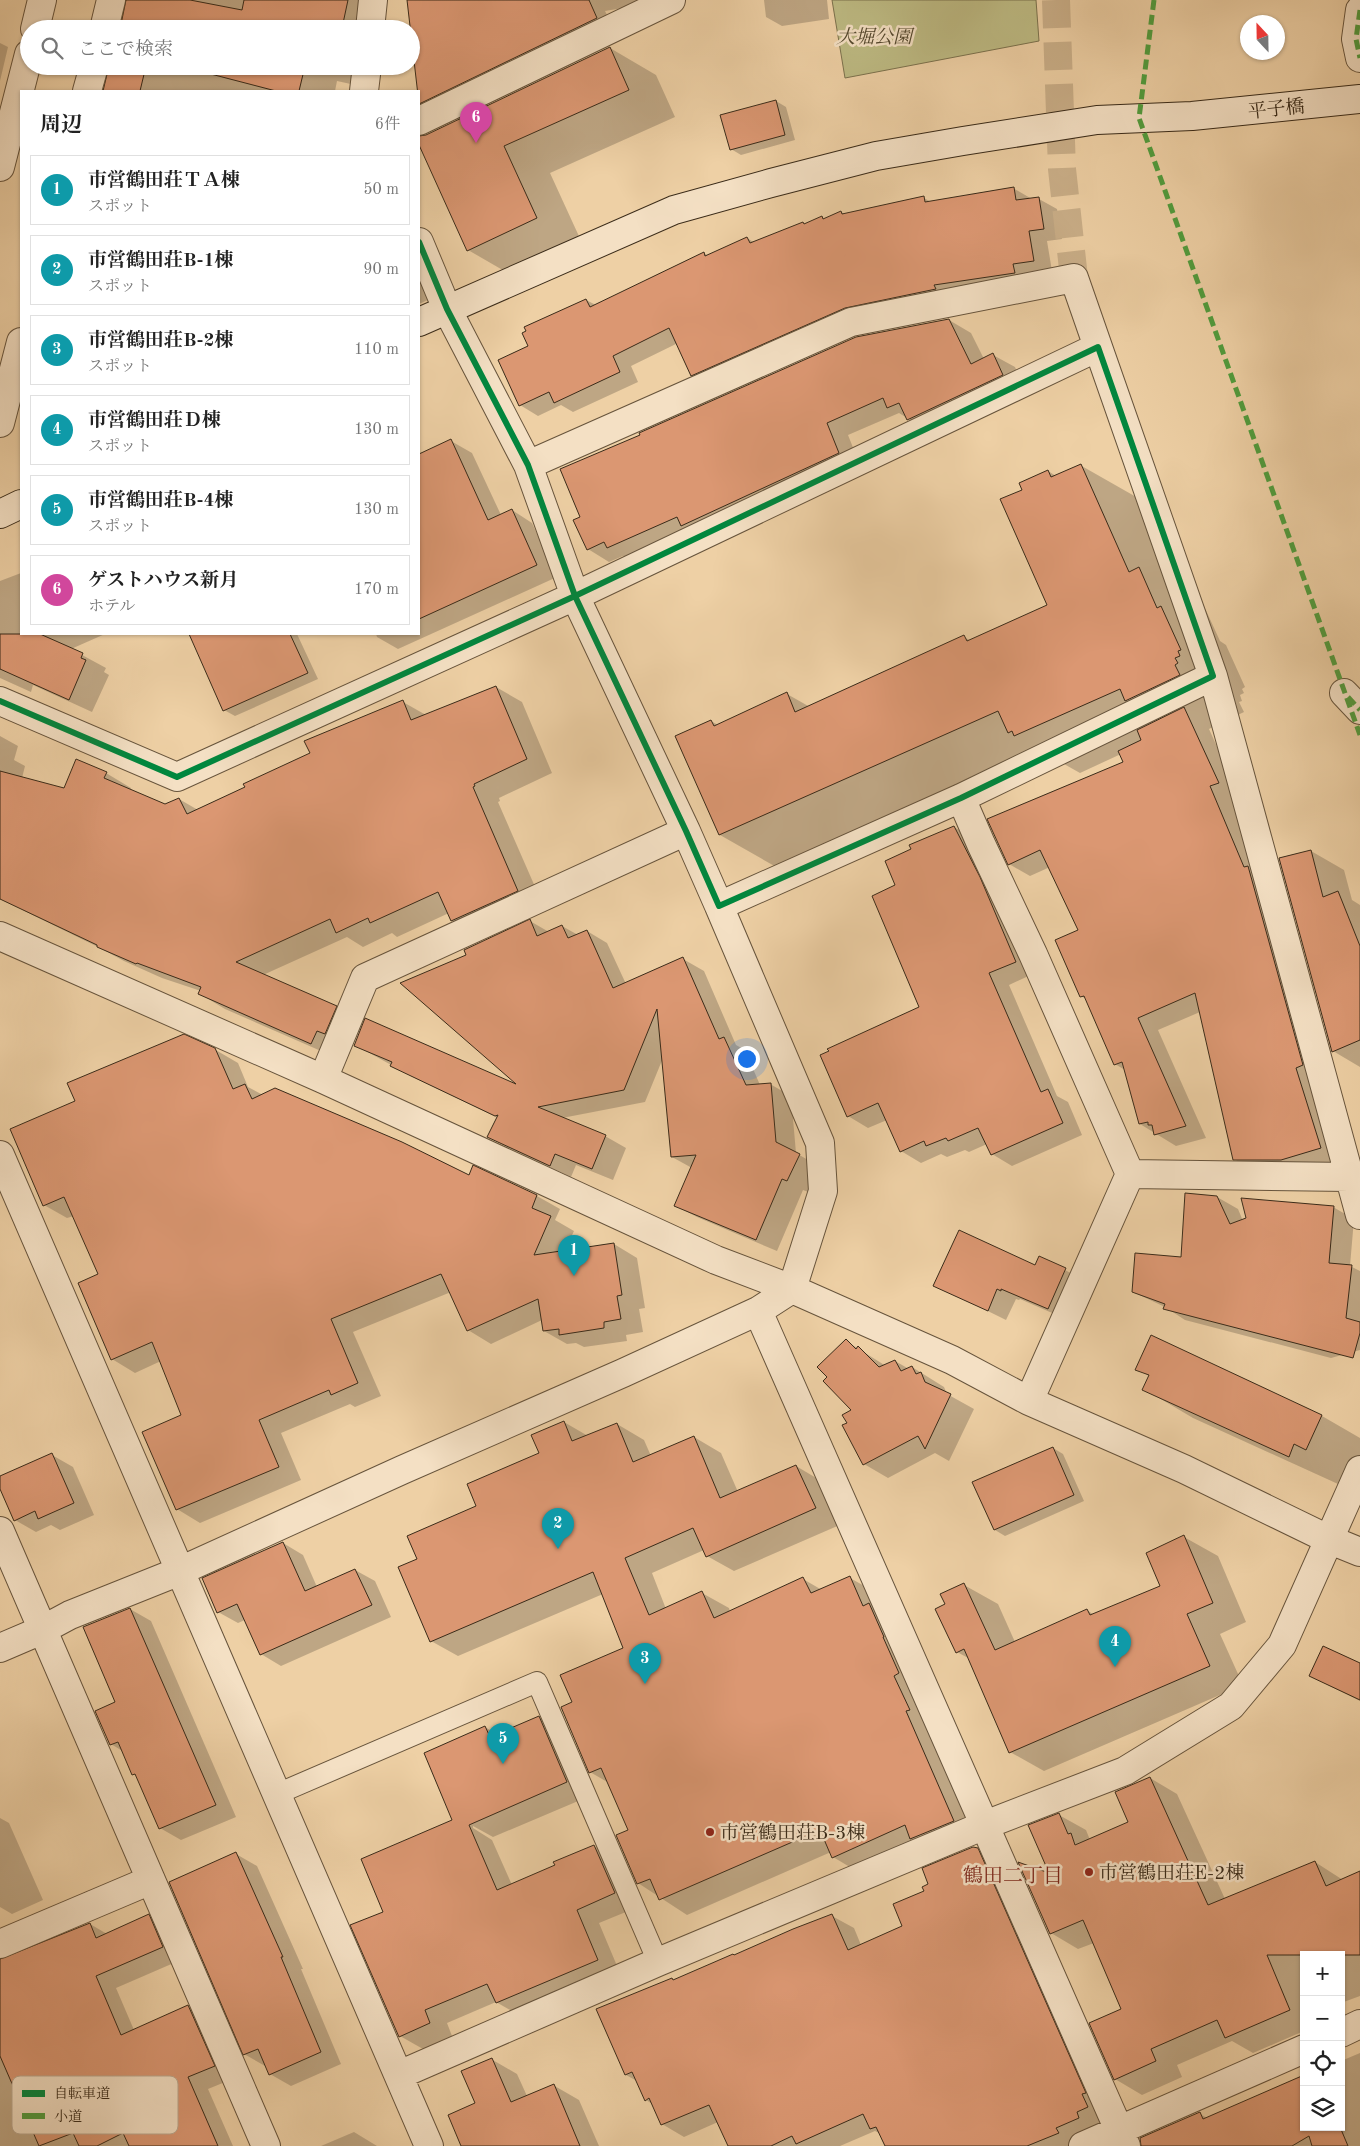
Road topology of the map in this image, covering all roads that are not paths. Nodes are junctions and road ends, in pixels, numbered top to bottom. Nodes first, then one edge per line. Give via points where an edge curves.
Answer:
1 (42, 0) edge
2 (111, 0) edge
3 (373, 0) edge
4 (671, 0) edge
5 (1360, 10) edge
6 (37, 20) edge
7 (106, 20) edge
8 (371, 20) edge
9 (1360, 58) edge
10 (24, 75) edge
11 (91, 75) edge
12 (365, 75) edge
13 (87, 90) edge
14 (364, 90) edge
15 (1360, 99) edge
16 (420, 121) edge
17 (0, 167) edge
18 (420, 244) edge
19 (447, 310) junction
20 (420, 322) edge
21 (20, 346) edge
22 (1098, 347) junction
23 (0, 423) edge
24 (528, 465) junction
25 (20, 504) edge
26 (0, 514) edge
27 (575, 596) junction
28 (1213, 676) junction
29 (0, 701) edge
30 (961, 798) junction
31 (686, 831) junction
32 (719, 906) junction
33 (0, 936) edge
34 (323, 1079) junction
35 (0, 1155) edge
36 (1130, 1174) junction
37 (1354, 1176) edge
38 (1360, 1215) edge
39 (792, 1289) junction
40 (758, 1311) junction
41 (1029, 1401) junction
42 (1360, 1470) edge
43 (0, 1531) edge
44 (1328, 1539) junction
45 (1360, 1552) edge
46 (180, 1571) junction
47 (42, 1630) junction
48 (0, 1648) edge
49 (277, 1794) junction
50 (984, 1825) junction
51 (151, 1880) junction
52 (0, 1944) edge
53 (658, 1962) junction
54 (1360, 2024) edge
55 (1345, 2030) edge
56 (1300, 2051) edge
57 (398, 2075) junction
58 (1122, 2138) edge
59 (266, 2146) edge
60 (430, 2146) edge
61 (1083, 2146) edge

1 - 6 street
2 - 7 street
3 - 8 street
4 - 16 street
5 - 9 street via 1356,39
10 - 17 street
11 - 13 street
12 - 14 street
15 - 19 street, 平子橋 via 1192,116 1097,120 876,156 674,210
18 - 19 street
19 - 20 street, 平子橋
19 - 24 street
21 - 23 street
22 - 24 street via 1074,278 852,322
22 - 27 street
22 - 28 street
24 - 27 street
25 - 26 street
27 - 29 street via 177,777
27 - 31 street
28 - 30 street
28 - 37 street
30 - 32 street
30 - 36 street
31 - 32 street
31 - 34 street via 365,978
32 - 39 street via 820,1143 823,1191
33 - 34 street
34 - 39 street via 716,1260
35 - 46 street
36 - 37 street
36 - 41 street
37 - 38 street
39 - 40 street
39 - 41 street via 952,1360
40 - 46 street
40 - 50 street
41 - 44 street via 1184,1469
42 - 44 street
43 - 47 street
44 - 45 street
44 - 50 street via 1282,1644 1231,1706 1125,1771
46 - 47 street via 70,1615
46 - 49 street
47 - 48 street
47 - 51 street
49 - 53 lane via 537,1682
49 - 57 street
50 - 53 street
50 - 58 street
51 - 52 street
51 - 59 street
53 - 57 street
54 - 55 street
56 - 58 street
57 - 60 street
58 - 61 street

